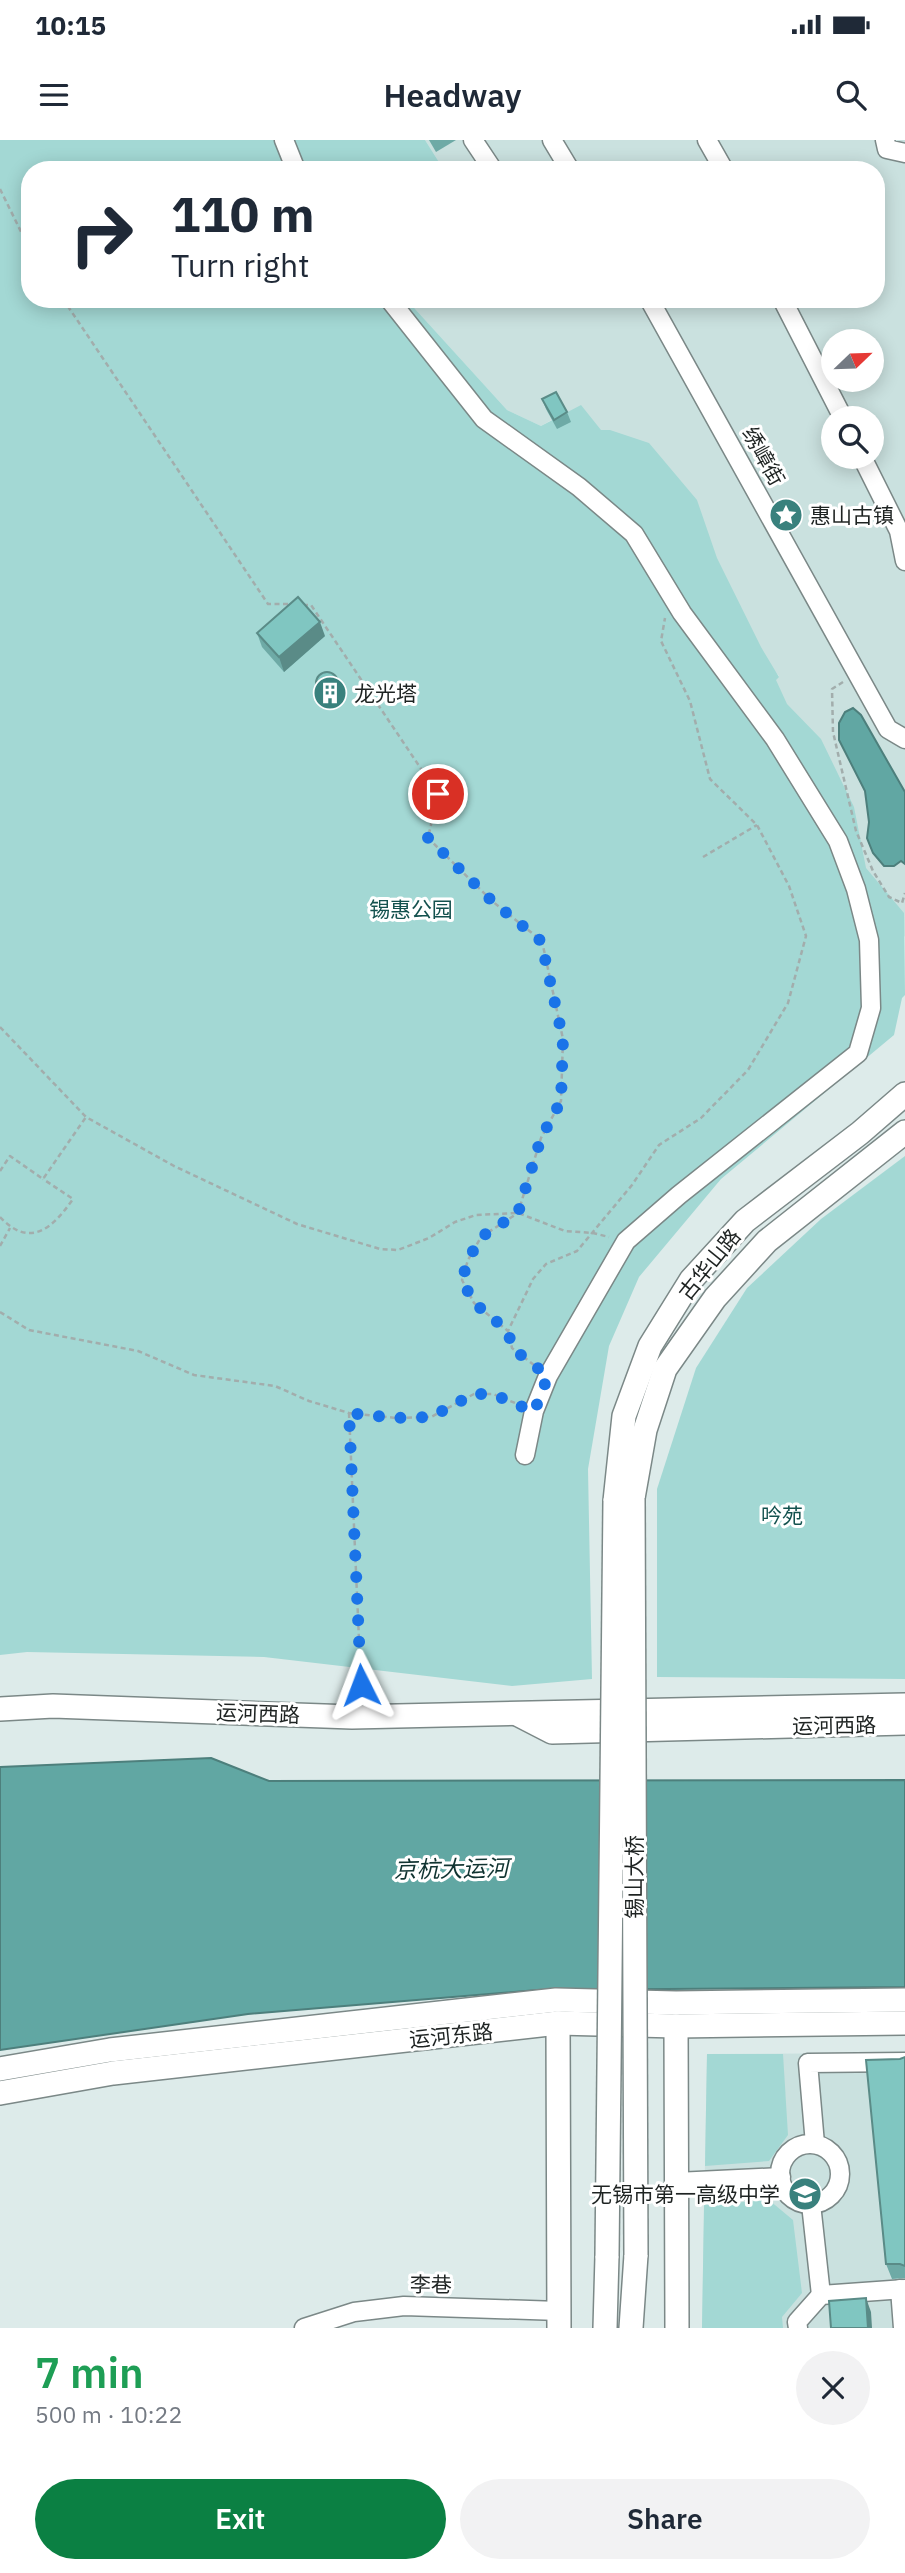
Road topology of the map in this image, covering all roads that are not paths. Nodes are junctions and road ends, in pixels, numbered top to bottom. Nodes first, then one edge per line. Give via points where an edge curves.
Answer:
1 (284, 140) edge
2 (473, 140) edge
3 (552, 140) edge
4 (707, 140) edge
5 (886, 140) edge
6 (905, 153) edge
7 (292, 161) edge
8 (487, 161) edge
9 (565, 161) edge
10 (719, 161) edge
11 (396, 308) edge
12 (654, 308) edge
13 (787, 308) edge
14 (837, 406) edge
15 (868, 469) edge
16 (905, 561) edge
17 (905, 739) edge
18 (905, 1094) edge
19 (905, 1132) edge
20 (525, 1455) dead end
21 (624, 1499) junction
22 (905, 1705) edge
23 (0, 1709) edge
24 (516, 1713) junction
25 (905, 1723) edge
26 (905, 2000) edge
27 (558, 2023) junction
28 (905, 2023) edge
29 (676, 2026) junction
30 (905, 2062) edge
31 (0, 2069) edge
32 (0, 2093) edge
33 (815, 2144) junction
34 (781, 2177) junction
35 (676, 2182) junction
36 (811, 2204) junction
37 (903, 2289) edge
38 (821, 2295) junction
39 (559, 2319) edge
40 (304, 2328) edge
41 (605, 2328) edge
42 (631, 2328) edge
43 (677, 2328) edge
44 (797, 2328) edge
45 (903, 2328) edge

1 - 7 street
2 - 8 street
3 - 9 street
4 - 10 street
5 - 6 street via 887,149
11 - 20 street via 484,419 579,487 634,534 682,613 775,738 838,841 869,940 871,1008 858,1053 626,1241 548,1376
12 - 17 street, 绣嶂街 via 888,729
13 - 14 street
15 - 16 street via 899,531
18 - 21 main road, 古华山路 via 745,1221 691,1280 650,1346 624,1416
19 - 21 main road, 古华山路 via 767,1241 715,1298 666,1369
21 - 41 main road, 锡山大桥, bridge
21 - 42 main road, 锡山大桥, bridge via 636,2255
22 - 24 main road, 运河西路
23 - 24 main road, 运河西路 via 53,1706 352,1717
24 - 25 main road, 运河西路 via 552,1732
26 - 31 main road, 运河东路 via 556,2000 110,2050
27 - 29 main road, 运河东路
27 - 32 main road, 运河东路 via 113,2073
27 - 39 main road
28 - 29 main road, 运河东路
29 - 35 main road
30 - 33 street via 808,2063
33 - 34 street via 788,2154
33 - 36 street via 832,2154 840,2171 836,2190
34 - 35 street
34 - 36 street via 792,2199
35 - 43 main road
36 - 38 street
37 - 38 street
37 - 45 street
38 - 44 street via 797,2322
39 - 40 street, 李巷 via 404,2305 354,2312

